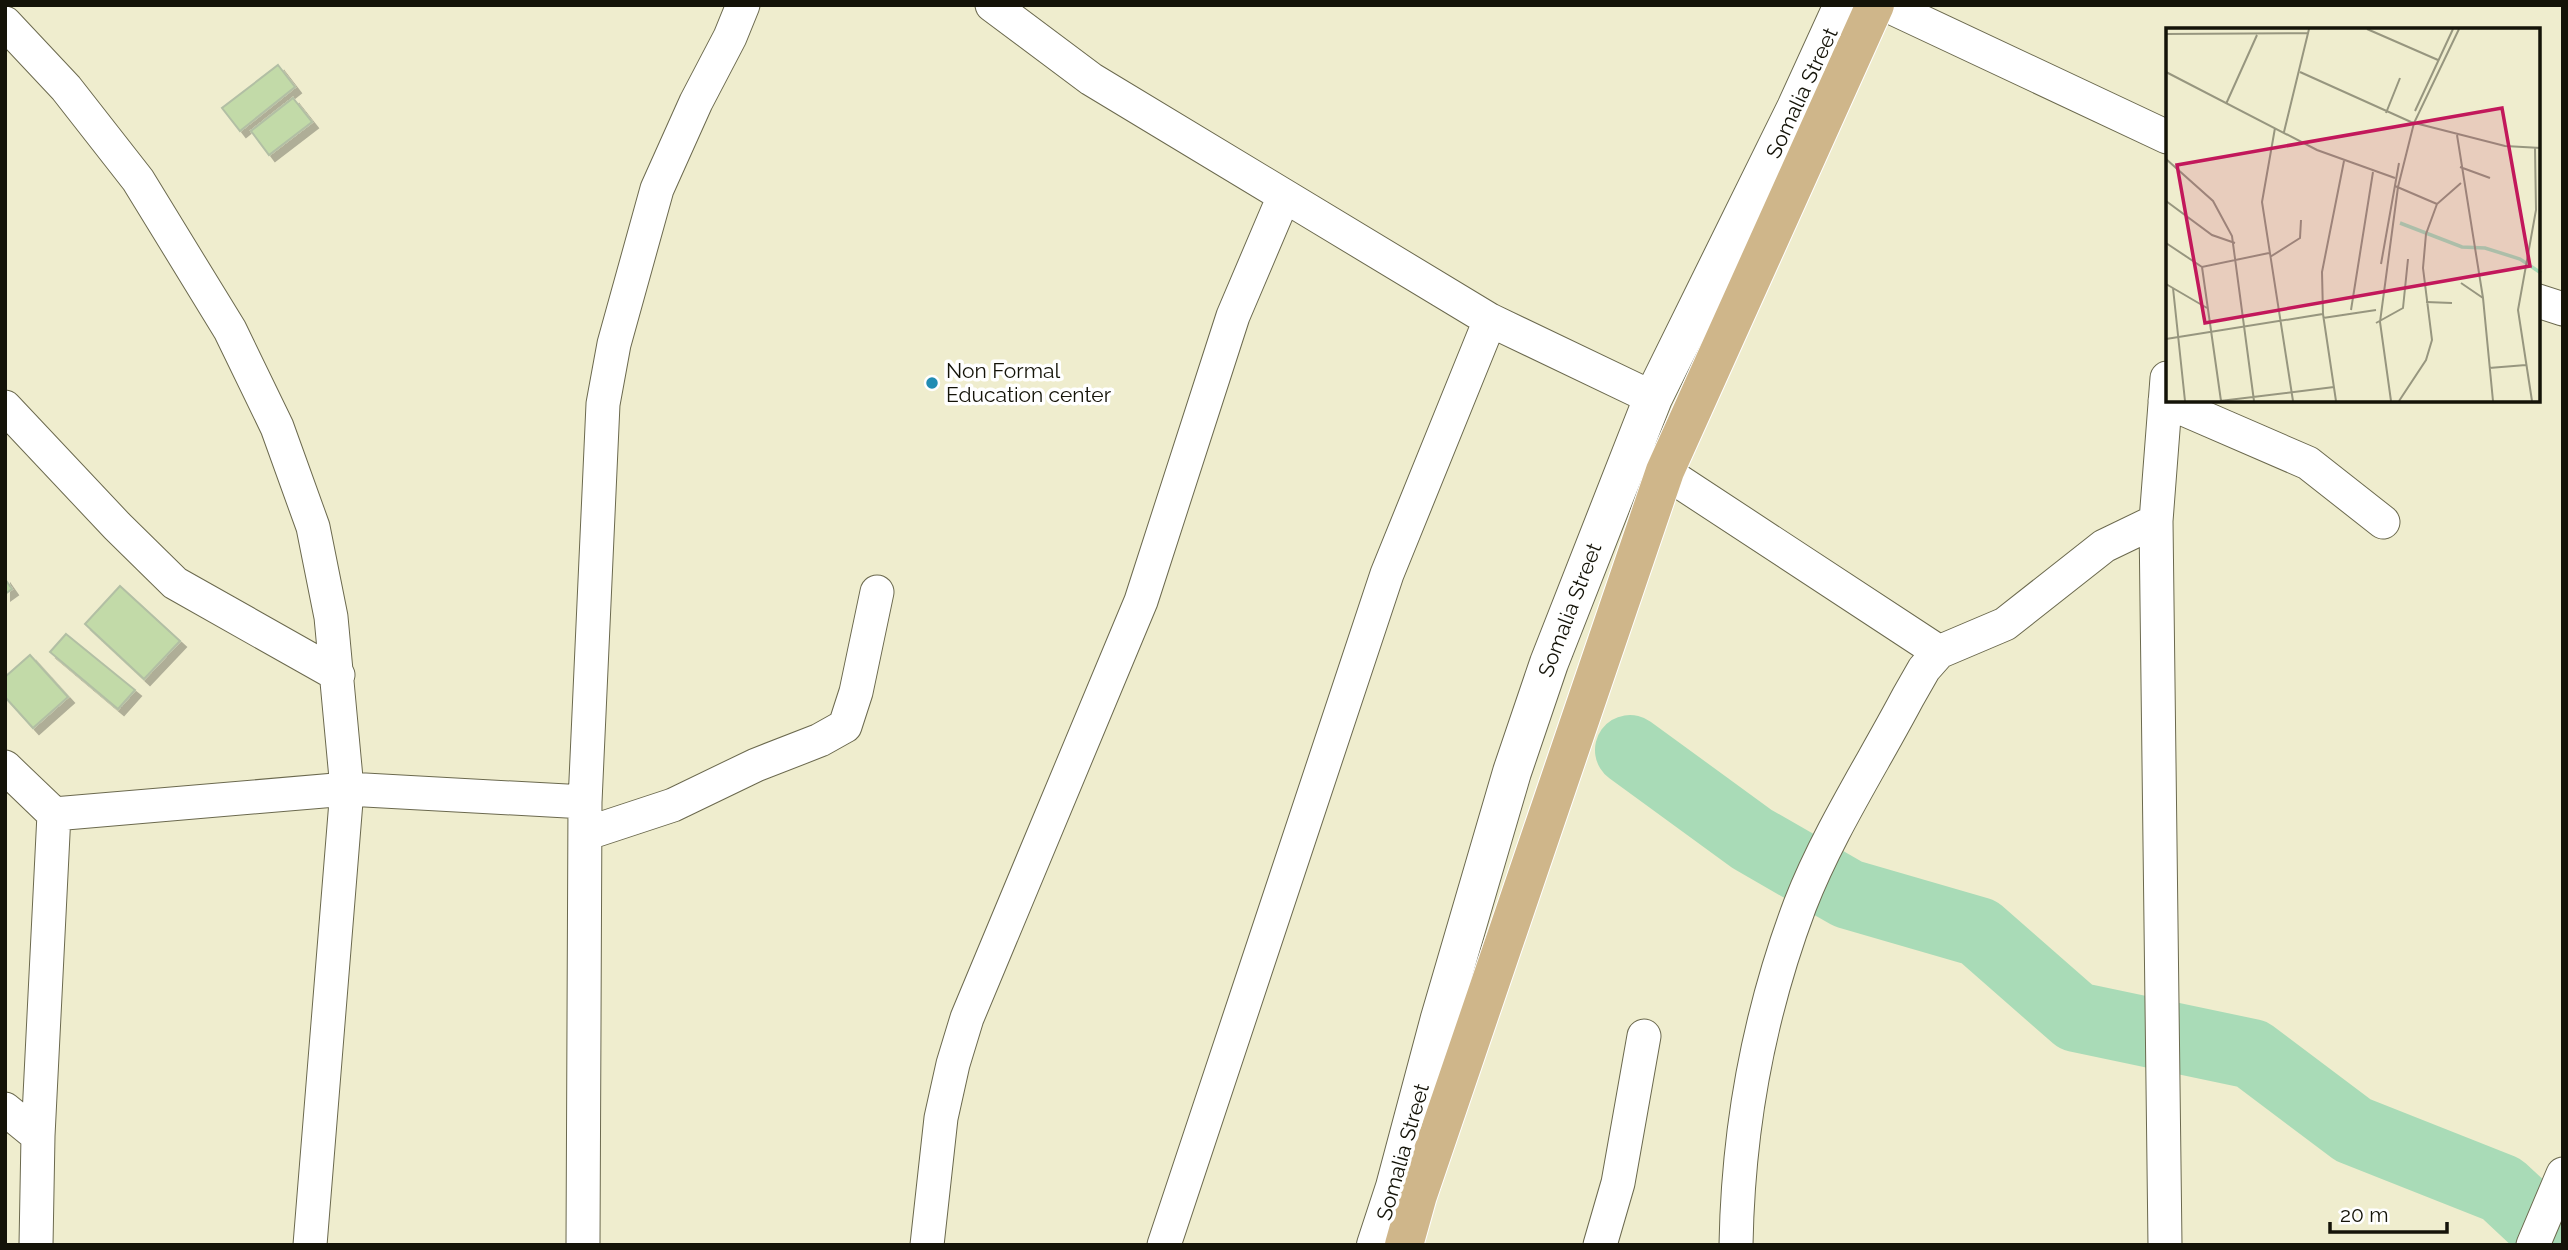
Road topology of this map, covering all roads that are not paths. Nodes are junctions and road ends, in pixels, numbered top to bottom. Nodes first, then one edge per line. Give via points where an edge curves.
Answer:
1 (743, 5) edge
2 (992, 5) edge
3 (1843, 5) edge
4 (1875, 5) edge
5 (1886, 5) edge
6 (5, 23) edge
7 (2166, 137) edge
8 (1284, 196) junction
9 (2540, 302) edge
10 (2563, 309) edge
11 (1490, 320) junction
12 (2166, 389) edge
13 (1653, 398) junction
14 (2191, 402) edge
15 (5, 407) edge
16 (1632, 450) junction
17 (1665, 471) junction
18 (2156, 521) junction
19 (2383, 522) dead end
20 (877, 592) dead end
21 (1939, 652) junction
22 (338, 675) junction
23 (5, 767) edge
24 (347, 789) junction
25 (585, 802) junction
26 (54, 814) junction
27 (585, 834) junction
28 (1644, 1035) dead end
29 (5, 1109) edge
30 (38, 1136) junction
31 (2563, 1174) edge
32 (2533, 1243) edge
33 (36, 1245) edge
34 (310, 1245) edge
35 (583, 1245) edge
36 (927, 1245) edge
37 (1164, 1245) edge
38 (1376, 1245) edge
39 (1404, 1245) edge
40 (1600, 1245) edge
41 (1736, 1245) edge
42 (2165, 1245) edge

1 - 25 street via 657,189 614,344 603,404
2 - 8 street via 1091,79
3 - 13 main road, Somalia Street
4 - 17 main road
5 - 7 street
6 - 22 street via 66,88 138,180 230,330 277,427 313,527
8 - 11 street
8 - 36 street via 1233,316 1141,601 967,1018 942,1118
9 - 10 street
11 - 13 street
11 - 37 street via 1387,574
12 - 18 street
13 - 16 main road, Somalia Street
14 - 19 street via 2308,463
15 - 22 street via 175,583
16 - 17 street
16 - 38 main road, Somalia Street via 1553,651 1512,772
17 - 21 street
17 - 39 main road
18 - 21 street via 2104,546 2005,624
18 - 42 street
20 - 27 street via 845,726 673,805
21 - 41 street via 1924,669 1800,906 1758,1045 1741,1146
22 - 24 street
23 - 26 street
24 - 25 street
24 - 26 street
24 - 34 street
25 - 27 street
26 - 30 street
27 - 35 street
28 - 40 street via 1618,1183
29 - 30 street
30 - 33 street
31 - 32 street

